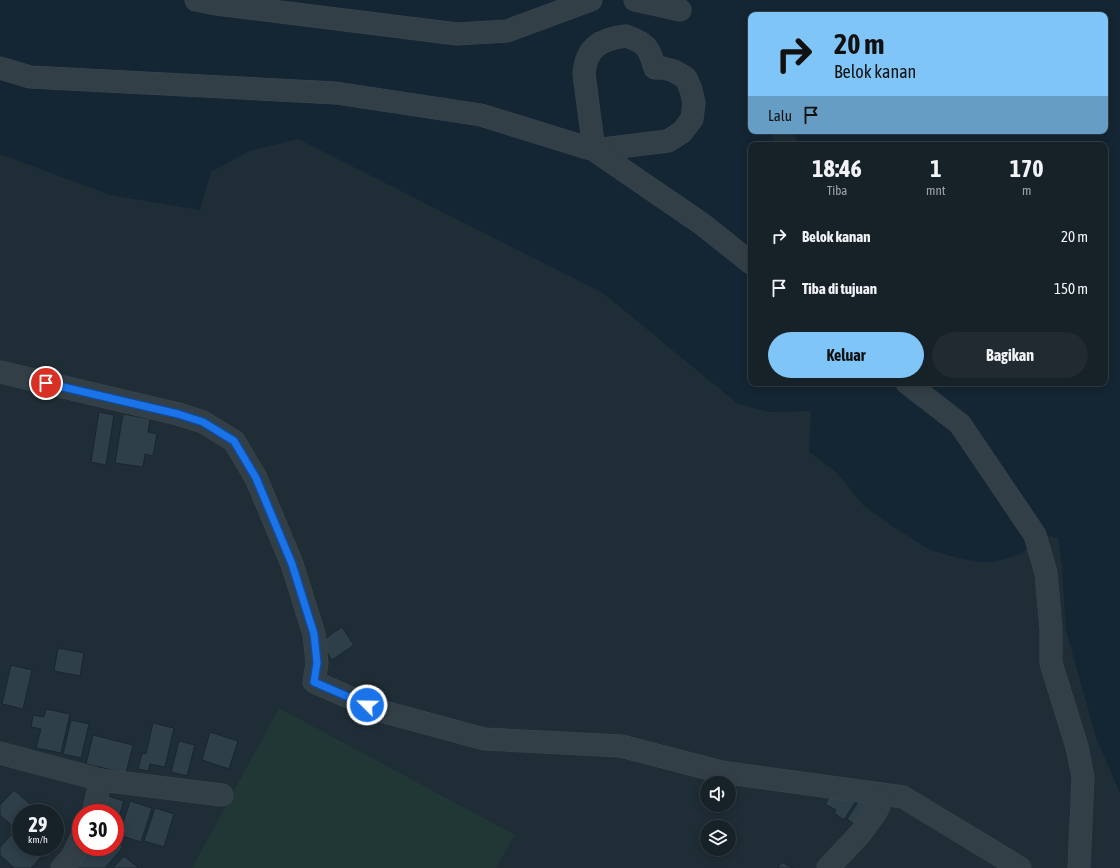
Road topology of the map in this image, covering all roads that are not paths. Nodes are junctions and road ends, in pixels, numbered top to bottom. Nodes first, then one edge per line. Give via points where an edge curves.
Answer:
1 (196, 0) edge
2 (591, 0) edge
3 (635, 0) edge
4 (680, 10) dead end
5 (0, 68) edge
6 (594, 150) junction
7 (748, 261) edge
8 (0, 372) edge
9 (911, 386) edge
10 (0, 753) edge
11 (101, 780) junction
12 (222, 795) dead end
13 (884, 795) junction
14 (95, 804) edge
15 (72, 856) edge
16 (62, 868) edge
17 (828, 868) edge
18 (1020, 868) edge
19 (1079, 868) edge

1 - 2 street via 457,34 507,31
3 - 4 street
5 - 6 street via 30,77 336,93 481,115
6 - 6 street via 668,141 682,132 692,119 694,103 686,78 674,71 655,68 651,53 644,44 626,36 605,40 588,55 584,66
6 - 7 street via 702,224
8 - 13 street via 178,414 203,422 234,441 256,478 292,564 314,634 317,663 314,682 381,711 484,739 621,746 721,772
9 - 19 street via 960,424 1038,540 1046,573 1051,663 1078,747 1083,777
10 - 11 street
11 - 12 street
11 - 14 street
13 - 17 street via 876,812 860,834
13 - 18 street via 903,797
15 - 16 street

